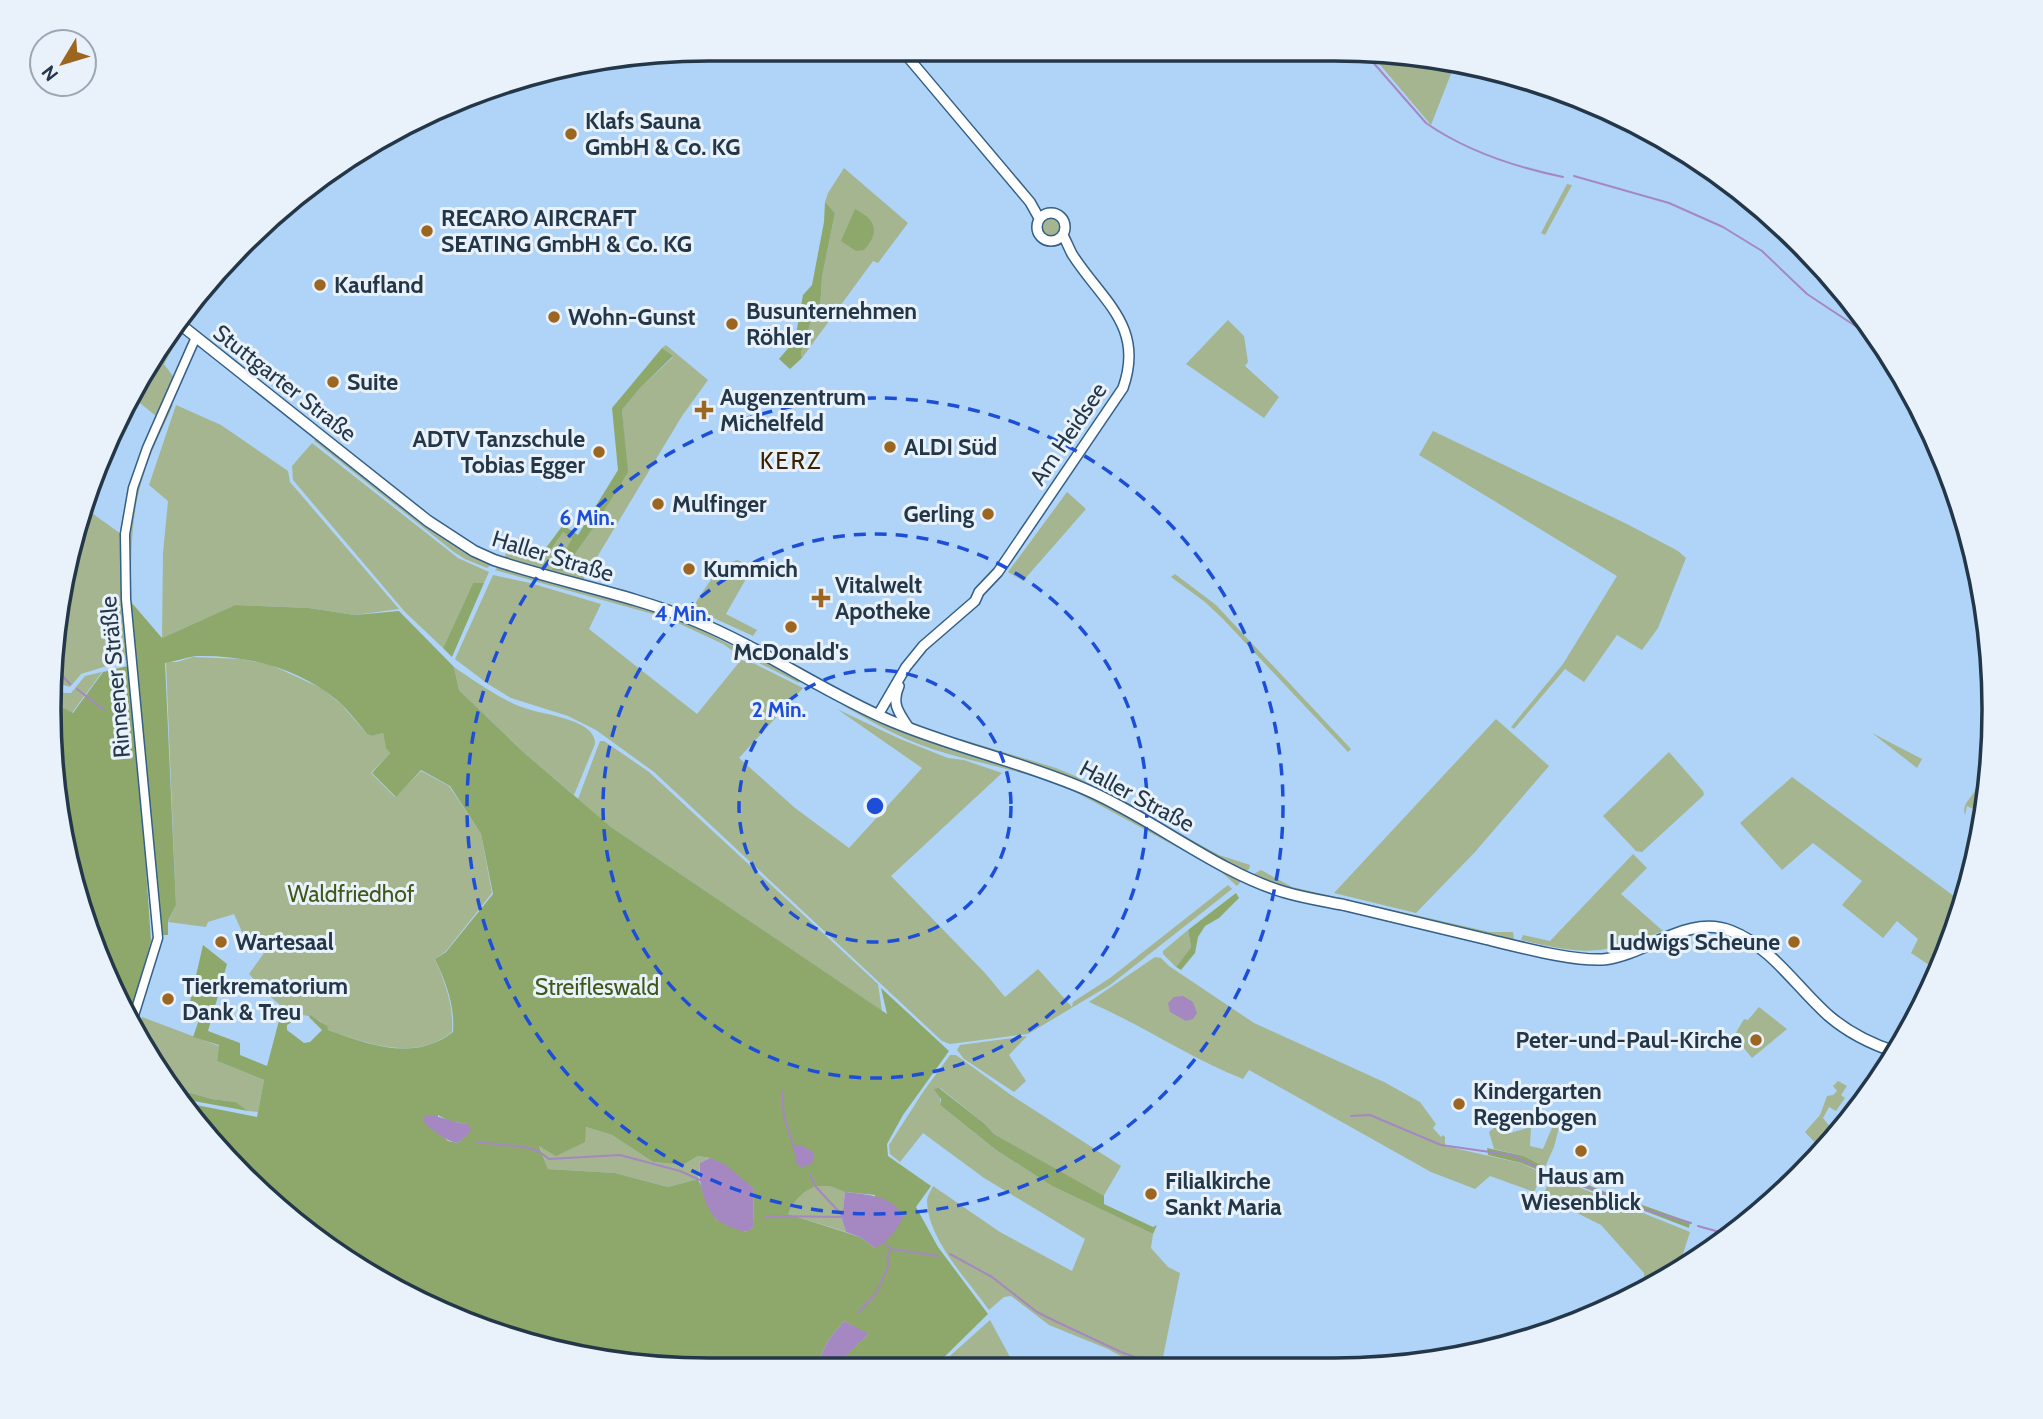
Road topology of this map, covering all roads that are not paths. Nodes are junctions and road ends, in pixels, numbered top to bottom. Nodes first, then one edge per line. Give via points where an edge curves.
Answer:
1 (911, 61) edge
2 (1043, 216) junction
3 (1059, 238) junction
4 (185, 328) edge
5 (195, 337) junction
6 (365, 471) joint
7 (923, 646) junction
8 (878, 715) junction
9 (909, 728) junction
10 (136, 1010) edge
11 (1886, 1049) edge

1 - 2 main road
2 - 3 main road via 1062,218 1065,224
2 - 3 main road via 1036,227 1040,236 1048,241
3 - 7 main road, Am Heidsee via 1121,321 1129,346 1126,380 998,572
4 - 5 main road, Stuttgarter Straße
5 - 6 main road, Stuttgarter Straße
5 - 10 street, Rinnener Sträßle via 147,448 133,488 125,534 158,939
6 - 8 main road, Haller Straße via 474,551 693,620
7 - 8 main road
7 - 9 main road via 895,697 896,709
8 - 9 main road, Haller Straße
9 - 11 main road, Haller Straße via 1047,773 1098,795 1237,872 1282,891 1584,959 1624,955 1698,927 1730,930 1765,952 1847,1030

